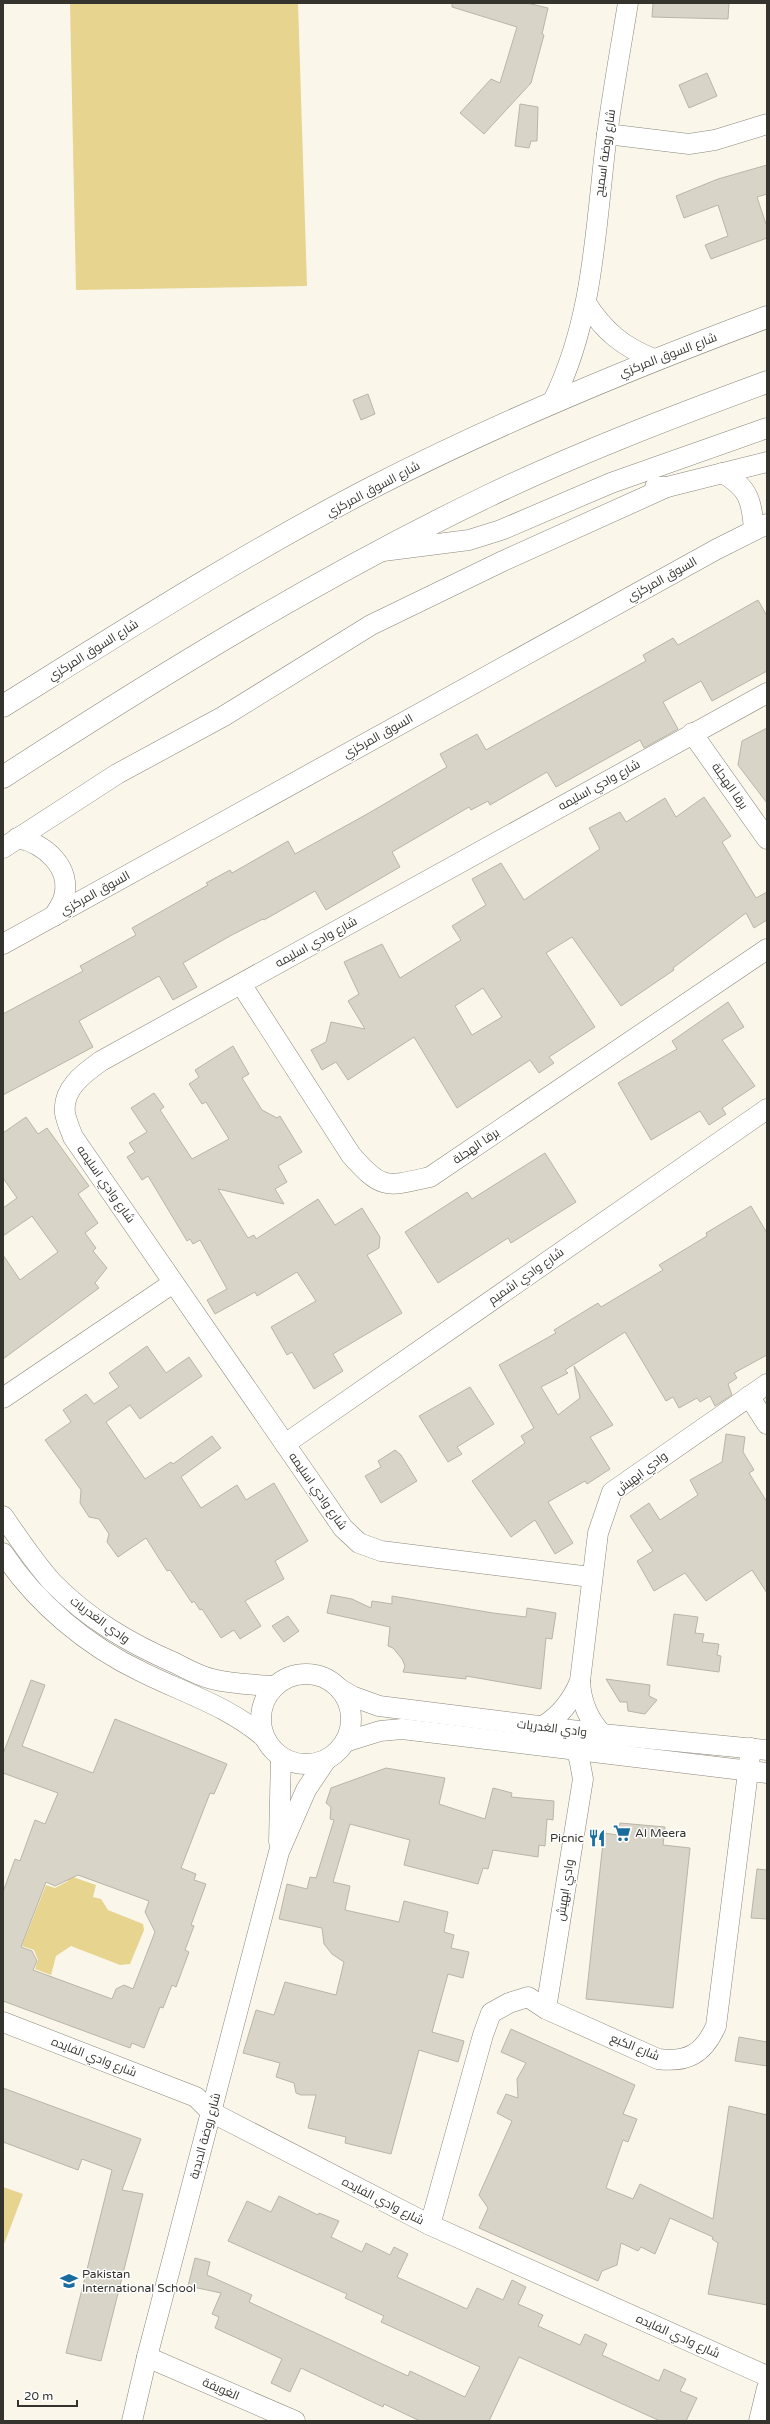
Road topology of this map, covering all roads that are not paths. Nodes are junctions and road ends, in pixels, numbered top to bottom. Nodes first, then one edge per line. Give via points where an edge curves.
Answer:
1 (628, 3) edge
2 (767, 124) edge
3 (607, 134) junction
4 (586, 303) junction
5 (767, 317) edge
6 (654, 359) junction
7 (767, 382) edge
8 (553, 401) junction
9 (767, 428) edge
10 (767, 462) edge
11 (722, 473) junction
12 (611, 483) junction
13 (667, 487) junction
14 (540, 514) junction
15 (761, 527) edge
16 (379, 551) junction
17 (503, 561) junction
18 (767, 693) edge
19 (3, 706) edge
20 (692, 733) junction
21 (3, 777) edge
22 (767, 839) edge
23 (10, 843) edge
24 (54, 916) junction
25 (3, 944) edge
26 (767, 949) edge
27 (241, 984) junction
28 (767, 1109) edge
29 (173, 1283) junction
30 (767, 1384) edge
31 (749, 1396) junction
32 (3, 1398) edge
33 (767, 1424) edge
34 (285, 1444) junction
35 (3, 1516) edge
36 (3, 1553) edge
37 (591, 1577) junction
38 (580, 1681) junction
39 (275, 1686) junction
40 (340, 1689) junction
41 (543, 1726) junction
42 (602, 1734) junction
43 (264, 1737) junction
44 (345, 1742) junction
45 (574, 1748) junction
46 (759, 1749) edge
47 (281, 1757) junction
48 (326, 1760) junction
49 (758, 1772) edge
50 (279, 1852) junction
51 (546, 2009) junction
52 (3, 2022) edge
53 (211, 2112) junction
54 (430, 2225) junction
55 (147, 2357) junction
56 (767, 2376) edge
57 (767, 2388) edge
58 (289, 2420) edge
59 (132, 2421) edge
60 (759, 2421) edge

1 - 3 street, شارع روضة اسميح
2 - 3 street via 715,140 690,144
3 - 4 street, شارع روضة اسميح
4 - 6 street via 598,322 614,338 633,351
4 - 8 street, شارع روضة اسميح via 574,353
5 - 6 main road, شارع السوق المركزي
6 - 8 main road, شارع السوق المركزي
7 - 16 main road via 669,418 570,460 487,497
8 - 19 main road, شارع السوق المركزي via 373,487 262,548 162,606
9 - 12 street
10 - 11 street
11 - 13 street
11 - 15 street, السوق المركزي via 734,479 747,494
12 - 13 street via 635,487
12 - 14 street
13 - 17 street
14 - 16 street via 469,540
14 - 17 street via 521,542
15 - 24 street, السوق المركزي
16 - 21 main road via 232,634
17 - 23 street via 371,625 224,716 117,774
18 - 20 street, شارع وادي اسليمه
20 - 22 street, برقا الهجلة
20 - 27 street, شارع وادي اسليمه
23 - 24 street via 32,841 44,848 58,864 64,884 63,899
24 - 25 street, السوق المركزي
26 - 27 street, برقا الهجلة via 430,1177 404,1183 383,1184 364,1171 350,1155
27 - 29 street, شارع وادي اسليمه via 100,1061 81,1075 68,1092 64,1112 73,1136
28 - 34 street, شارع وادي اشميم
29 - 32 street
29 - 34 street, شارع وادي اسليمه
30 - 31 street, وادي ابهيش
31 - 33 street
31 - 37 street, وادي ابهيش via 612,1492 598,1533
34 - 37 street, شارع وادي اسليمه via 343,1528 359,1543 381,1551
35 - 39 street, وادي الغدريات via 37,1565 53,1582 89,1616 116,1634 210,1679
36 - 43 street, وادي الغدريات via 44,1604 94,1643 141,1672 220,1706
37 - 38 street, وادي ابهيش
38 - 41 street, وادي ابهيش via 570,1702 553,1720
38 - 42 street, وادي ابهيش via 588,1715
39 - 40 street via 293,1675 314,1674 324,1677
39 - 43 street via 269,1692 262,1710 261,1728
40 - 41 street, وادي الغدريات via 379,1706
40 - 44 street via 350,1706 351,1715
41 - 42 street, وادي الغدريات
42 - 46 street, وادي الغدريات
43 - 47 street
44 - 45 street, وادي الغدريات via 380,1730 402,1729
44 - 48 street
45 - 49 street, وادي الغدريات
45 - 51 street, وادي ابهيش via 582,1769 582,1784
46 - 49 street, شارع الكبع
47 - 48 street via 299,1764
47 - 50 street, شارع روضة الدبدبة
48 - 50 street, شارع روضة الدبدبة via 306,1790
49 - 51 street, شارع الكبع via 716,2026 710,2039 700,2050 687,2057 673,2061 658,2059
50 - 53 street, شارع روضة الدبدبة
51 - 54 street, شارع الكبع via 528,1997 509,2003 491,2013
52 - 53 street, شارع وادي الفايده via 196,2097
53 - 54 street, شارع وادي الفايده
53 - 55 street, شارع روضة الدبدبة
54 - 56 street, شارع وادي الفايده
55 - 58 street, الغويفة
55 - 59 street, شارع روضة الدبدبة
57 - 60 street

